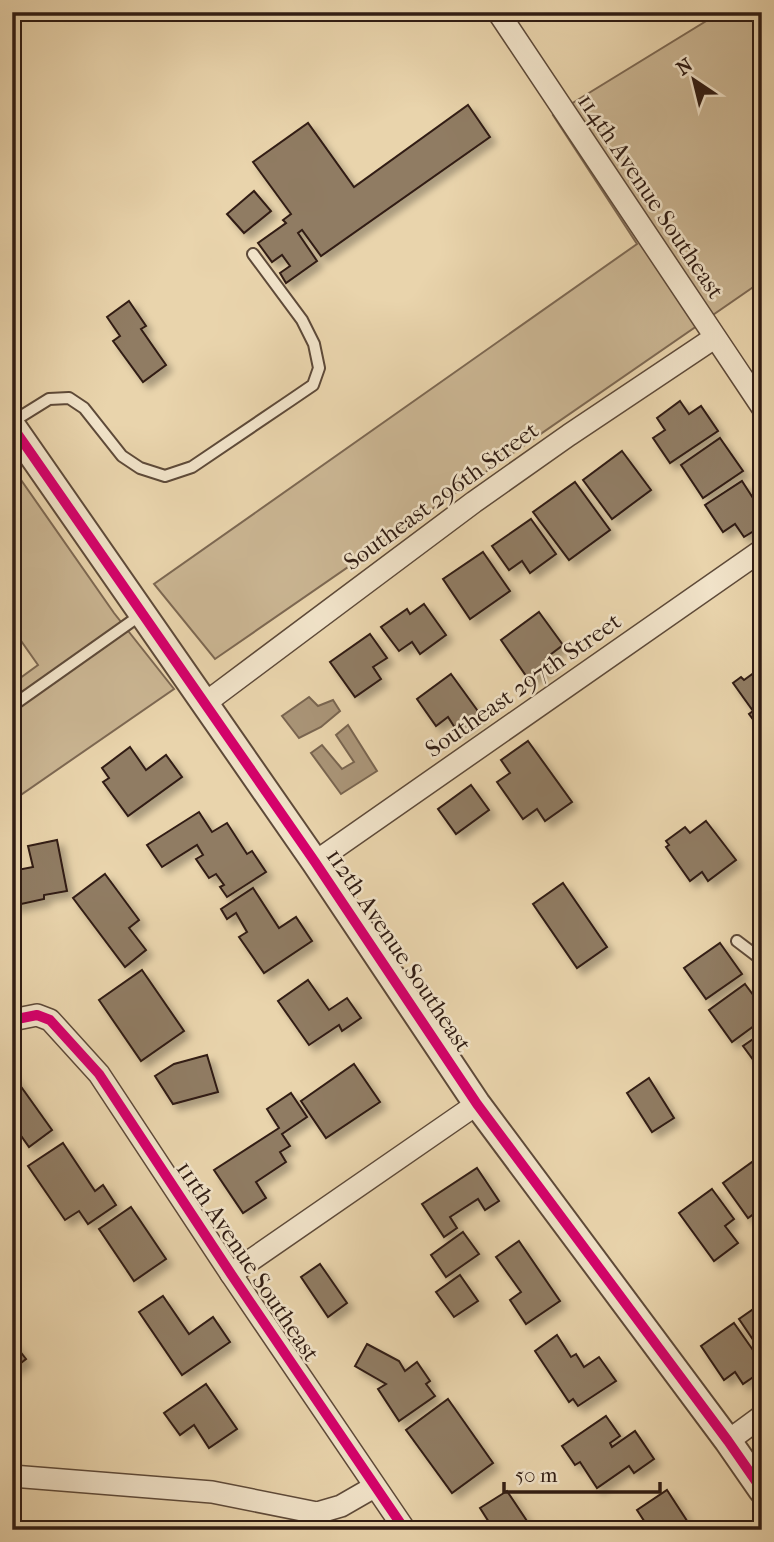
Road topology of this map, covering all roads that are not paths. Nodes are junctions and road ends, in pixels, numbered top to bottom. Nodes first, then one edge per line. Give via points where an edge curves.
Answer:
1 (498, 12) edge
2 (253, 254) dead end
3 (714, 338) junction
4 (762, 407) edge
5 (12, 424) edge
6 (762, 550) edge
7 (142, 614) junction
8 (204, 704) junction
9 (12, 706) edge
10 (315, 862) junction
11 (737, 941) dead end
12 (762, 960) edge
13 (12, 1020) edge
14 (477, 1104) junction
15 (231, 1274) junction
16 (762, 1416) edge
17 (728, 1441) junction
18 (12, 1476) edge
19 (374, 1486) junction
20 (762, 1490) edge
21 (405, 1530) edge

1 - 3 street, 114th Avenue Southeast
2 - 5 lane via 302,320 314,344 319,368 313,385 192,467 165,476 122,456 84,408 69,398 48,399
3 - 4 street, 114th Avenue Southeast
3 - 8 street, Southeast 296th Street via 485,494
5 - 7 street, 112th Avenue Southeast
6 - 10 street, Southeast 297th Street
7 - 8 street, 112th Avenue Southeast
7 - 9 lane
8 - 10 street, 112th Avenue Southeast
10 - 14 street, 112th Avenue Southeast
11 - 12 lane
13 - 15 street, 111th Avenue Southeast via 37,1015 50,1020 99,1074
14 - 15 street
14 - 17 street, 112th Avenue Southeast
15 - 19 street, 111th Avenue Southeast
16 - 17 street
17 - 20 street, 112th Avenue Southeast
18 - 19 street via 212,1492 317,1513 341,1506
19 - 21 street, 111th Avenue Southeast

